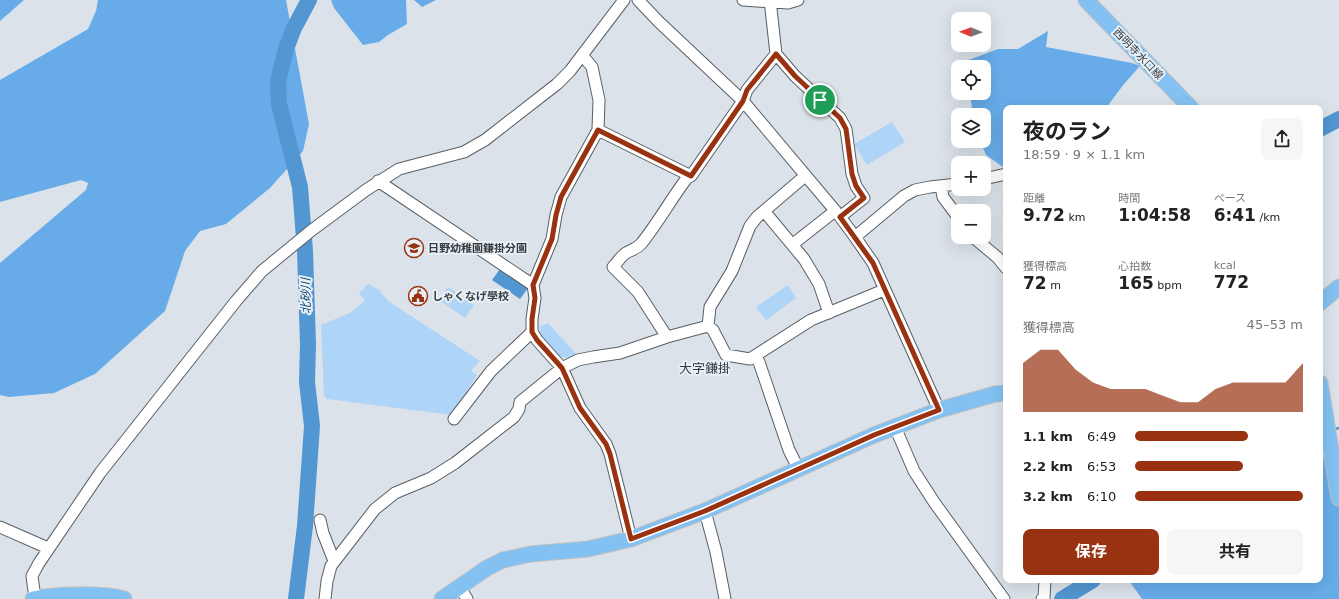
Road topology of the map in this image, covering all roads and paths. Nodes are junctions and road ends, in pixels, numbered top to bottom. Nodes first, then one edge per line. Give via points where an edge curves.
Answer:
1 (624, 0) edge
2 (638, 0) edge
3 (743, 0) edge
4 (798, 0) edge
5 (1086, 0) edge
6 (770, 1) edge
7 (776, 54) junction
8 (582, 56) junction
9 (743, 101) junction
10 (1184, 105) edge
11 (598, 130) junction
12 (1003, 175) edge
13 (691, 176) junction
14 (805, 176) junction
15 (991, 177) edge
16 (378, 181) junction
17 (951, 185) edge
18 (941, 186) junction
19 (951, 208) edge
20 (764, 211) junction
21 (837, 214) junction
22 (855, 237) junction
23 (793, 244) junction
24 (981, 244) edge
25 (1003, 264) edge
26 (533, 285) junction
27 (1339, 287) edge
28 (884, 290) junction
29 (1323, 300) edge
30 (829, 314) junction
31 (708, 326) junction
32 (532, 332) junction
33 (667, 337) junction
34 (755, 357) junction
35 (562, 368) junction
36 (1003, 394) edge
37 (1323, 401) edge
38 (939, 410) junction
39 (454, 419) dead end
40 (895, 427) junction
41 (798, 468) junction
42 (1339, 498) edge
43 (705, 511) junction
44 (320, 520) dead end
45 (0, 527) edge
46 (631, 539) junction
47 (48, 548) junction
48 (334, 561) junction
49 (1045, 583) edge
50 (459, 586) junction
51 (34, 599) edge
52 (124, 599) edge
53 (325, 599) edge
54 (442, 599) edge
55 (467, 599) edge
56 (724, 599) edge
57 (1004, 599) edge
58 (1042, 599) edge

1 - 8 street
2 - 9 street
3 - 6 street
4 - 6 street via 788,3
5 - 10 main road, 西明寺水口線
6 - 7 street
7 - 9 street via 747,90
7 - 21 street via 795,76 840,118 846,129 852,174 864,198
8 - 11 street via 592,68 599,100
8 - 16 street via 557,84 485,140 464,152 399,169
9 - 13 street
9 - 14 street
11 - 13 street
11 - 26 street via 561,197 552,239
12 - 15 street
13 - 33 street via 671,199 640,245 625,254 614,267 638,292
14 - 20 street
14 - 21 street
16 - 26 street
16 - 47 street via 262,271 100,473
17 - 18 street
18 - 19 street via 943,197
18 - 22 street via 915,190 904,196
20 - 23 street
20 - 31 street via 750,226 732,271 710,307
21 - 22 street
21 - 23 street
22 - 28 street via 873,263
23 - 30 street via 819,284
24 - 25 street
26 - 32 street via 535,298
27 - 29 main road
28 - 30 street
28 - 38 street
30 - 34 street via 811,320
31 - 33 street
31 - 34 street via 713,330 726,355 750,359
32 - 35 street
32 - 39 street via 491,372
33 - 35 street via 630,351 578,360
34 - 41 street
35 - 46 street via 580,408 606,444
35 - 48 street via 520,402 514,417 455,463 431,478 395,493 375,509
36 - 38 main road
37 - 42 main road
38 - 40 main road
40 - 41 main road
40 - 57 street via 914,471
41 - 43 main road
43 - 46 main road
43 - 56 street via 716,552
44 - 48 street
45 - 47 street
46 - 50 main road via 588,549 530,554 503,560
47 - 51 street via 32,576
48 - 53 street via 327,581
49 - 58 street
50 - 54 main road
50 - 55 street
51 - 52 main road via 54,596

